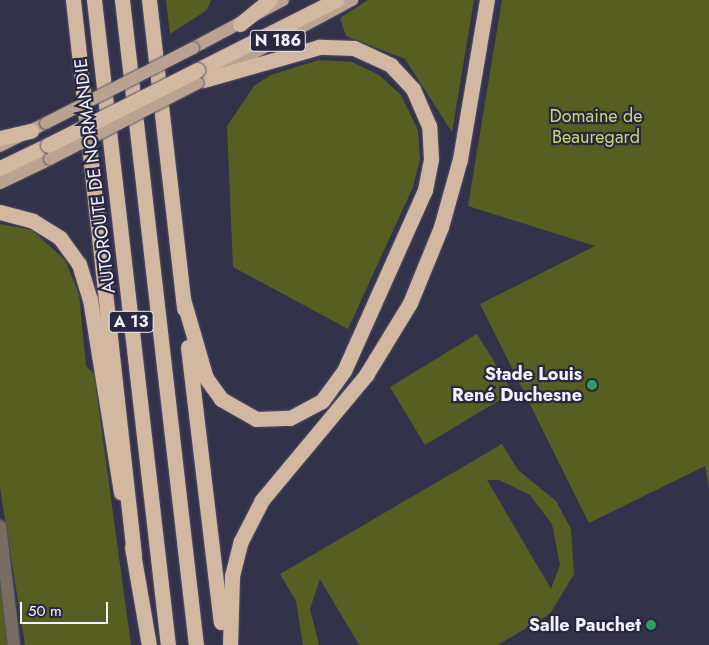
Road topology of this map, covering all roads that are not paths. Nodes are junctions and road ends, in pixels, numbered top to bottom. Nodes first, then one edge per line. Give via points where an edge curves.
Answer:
1 (73, 0) edge
2 (94, 0) edge
3 (122, 0) edge
4 (149, 0) edge
5 (270, 0) edge
6 (283, 0) edge
7 (336, 0) edge
8 (352, 0) edge
9 (487, 0) edge
10 (240, 24) junction
11 (200, 78) junction
12 (31, 131) junction
13 (0, 138) edge
14 (0, 146) edge
15 (49, 152) junction
16 (0, 168) edge
17 (0, 183) edge
18 (0, 212) edge
19 (183, 299) junction
20 (0, 526) edge
21 (134, 556) junction
22 (14, 645) edge
23 (149, 645) edge
24 (168, 645) edge
25 (196, 645) edge
26 (224, 645) edge
27 (230, 645) edge

1 - 21 highway
2 - 24 highway, AUTOROUTE DE NORMANDIE / A 13
3 - 25 highway, A 13
4 - 19 highway
5 - 10 highway
6 - 10 main road, N 186
7 - 11 highway, N 186
8 - 11 main road, N 186
9 - 27 highway via 460,159 442,227 410,303 366,375 262,500 241,541 232,576
10 - 12 main road, N 186, bridge
11 - 15 highway, N 186, bridge
11 - 19 highway via 319,47 354,48 391,65 412,89 429,126 431,159 425,190 344,371 322,401 290,418 256,419 221,399 206,378
12 - 13 highway
12 - 14 main road, N 186
15 - 16 highway, N 186
15 - 17 main road, N 186
18 - 21 highway via 33,221 60,238 79,264 90,299
19 - 26 highway
20 - 22 street
21 - 23 highway

